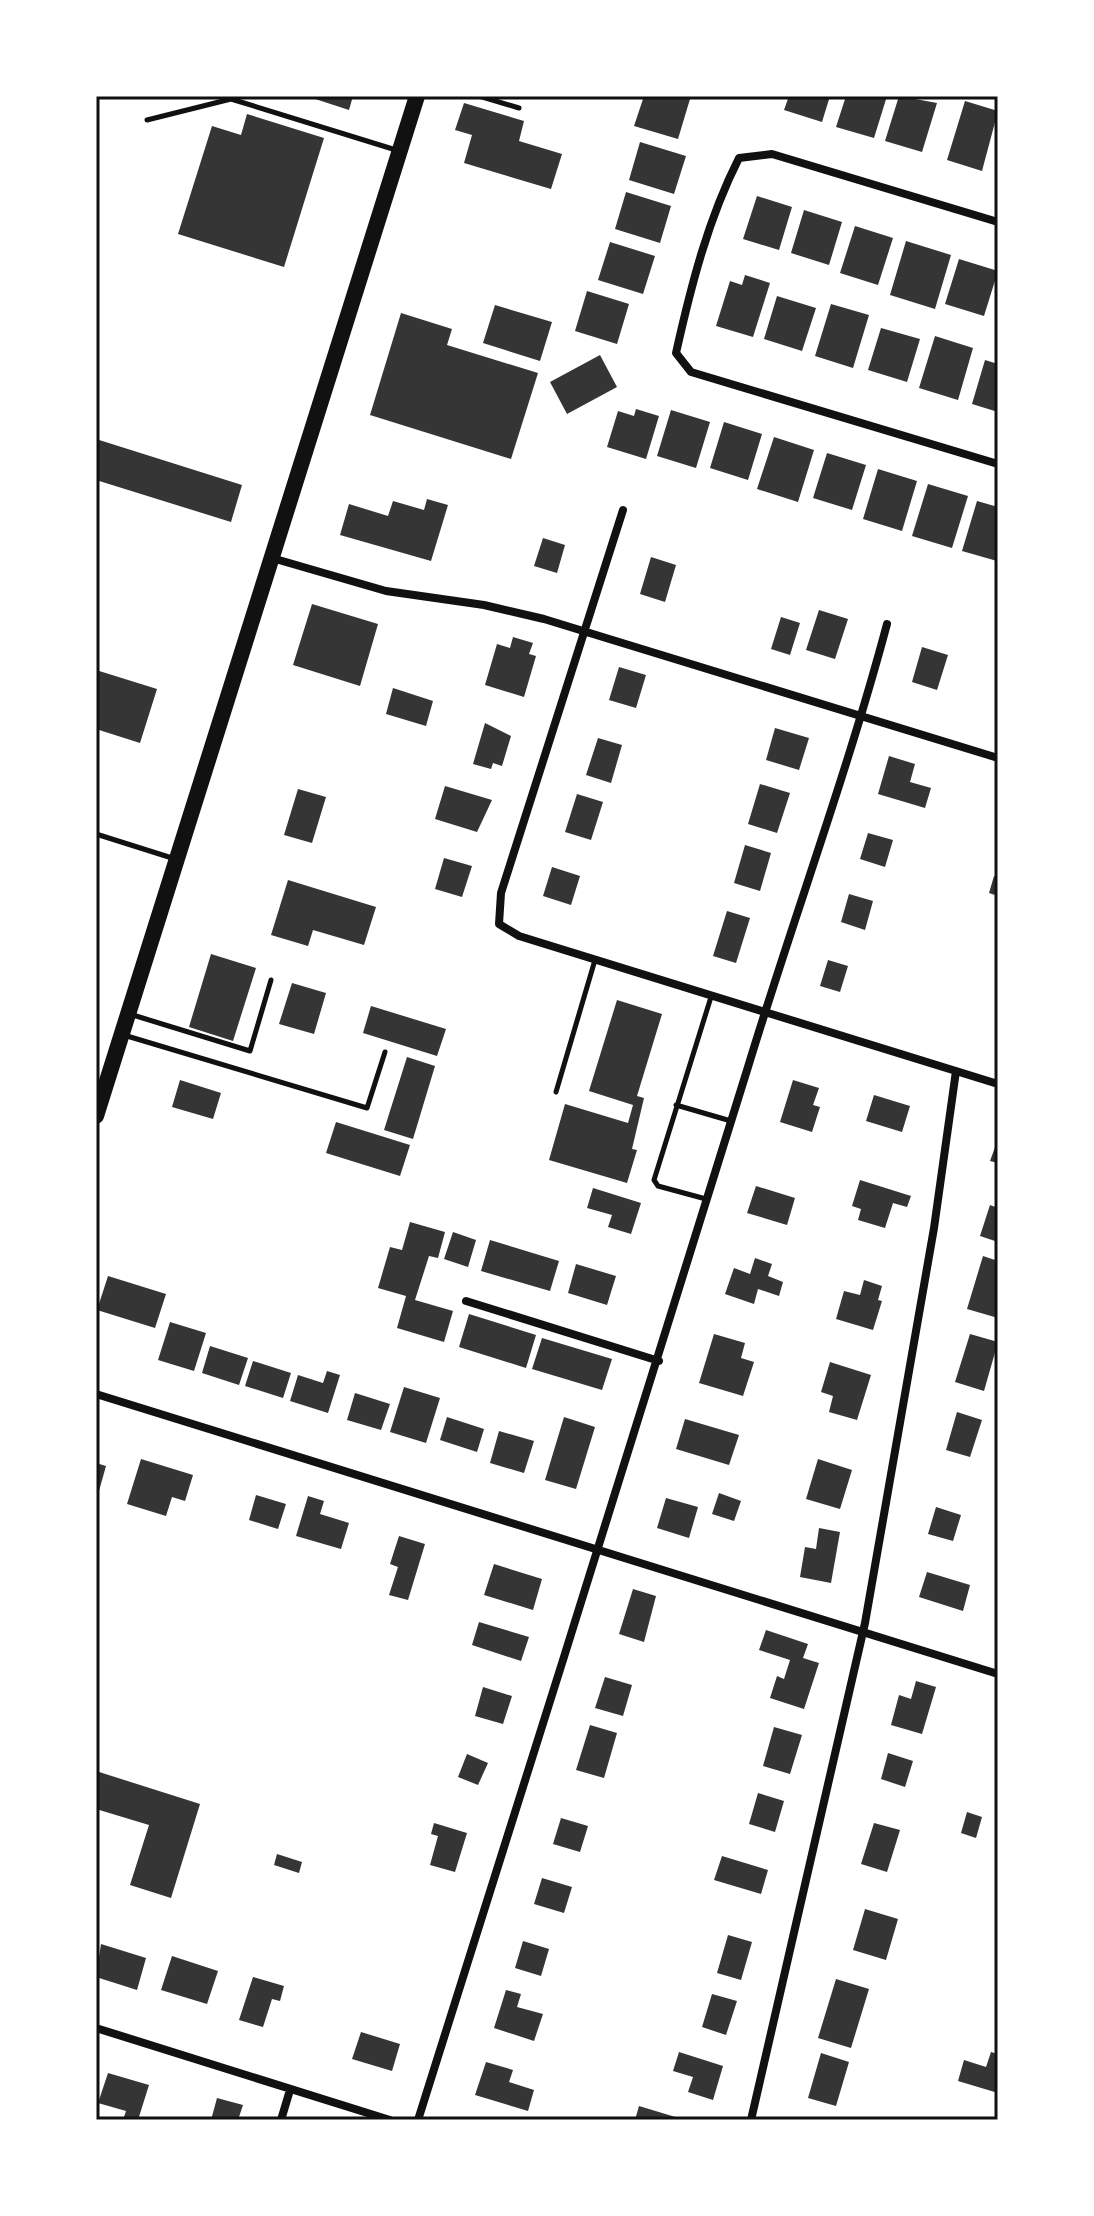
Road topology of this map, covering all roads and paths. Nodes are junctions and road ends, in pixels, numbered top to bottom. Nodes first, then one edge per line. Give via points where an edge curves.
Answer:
1 (417, 96) edge
2 (479, 96) edge
3 (519, 108) dead end
4 (147, 120) dead end
5 (401, 151) junction
6 (998, 222) edge
7 (998, 464) edge
8 (623, 510) dead end
9 (272, 558) junction
10 (887, 624) dead end
11 (585, 631) junction
12 (863, 716) junction
13 (998, 758) edge
14 (96, 834) edge
15 (177, 859) junction
16 (595, 960) junction
17 (271, 980) dead end
18 (711, 997) junction
19 (764, 1013) junction
20 (128, 1014) junction
21 (122, 1034) junction
22 (385, 1052) dead end
23 (956, 1071) junction
24 (998, 1084) edge
25 (556, 1092) dead end
26 (676, 1105) junction
27 (96, 1116) edge
28 (731, 1121) junction
29 (707, 1200) junction
30 (466, 1301) dead end
31 (659, 1361) junction
32 (96, 1394) edge
33 (599, 1548) junction
34 (862, 1632) junction
35 (998, 1674) edge
36 (96, 2028) edge
37 (290, 2090) junction
38 (281, 2120) edge
39 (390, 2120) edge
40 (418, 2120) edge
41 (751, 2120) edge

1 - 5 main road
2 - 3 lane
4 - 5 lane via 231,99
5 - 9 main road
6 - 7 street via 772,154 739,158 691,284 676,353 691,372
8 - 11 street
9 - 11 street via 386,591 484,605
9 - 15 main road
10 - 12 street
11 - 12 street
11 - 16 street via 501,893 499,924 519,936
12 - 13 street
12 - 19 street
14 - 15 lane
15 - 20 main road
16 - 18 street
16 - 25 lane
17 - 20 lane via 250,1051
18 - 19 street
18 - 26 lane
19 - 23 street
19 - 28 street
20 - 21 main road
21 - 22 lane via 367,1108
21 - 27 main road
23 - 24 street
23 - 34 street via 934,1228
26 - 28 lane
26 - 29 lane via 654,1180 658,1186
28 - 29 street
29 - 31 street
30 - 31 street
31 - 33 street
32 - 33 street
33 - 34 street
33 - 40 street
34 - 35 street
34 - 41 street
36 - 37 street
37 - 38 street
37 - 39 street

